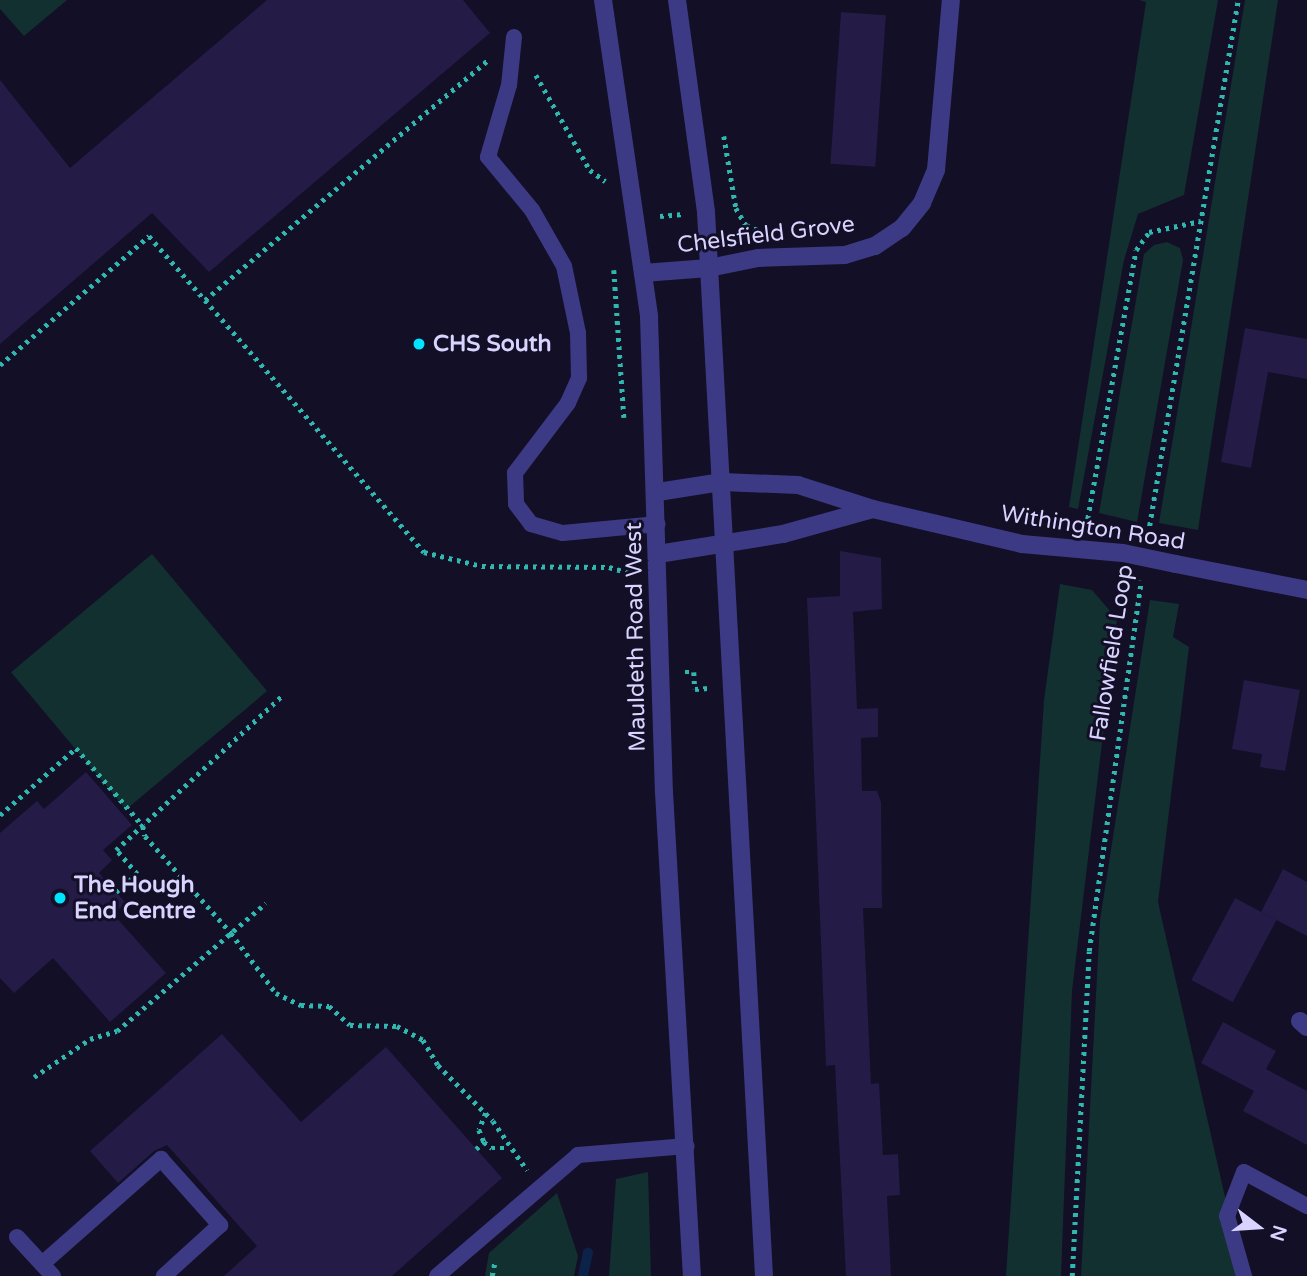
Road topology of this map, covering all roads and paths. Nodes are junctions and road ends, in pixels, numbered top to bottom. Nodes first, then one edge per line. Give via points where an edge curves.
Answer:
1 (603, 0) edge
2 (677, 0) edge
3 (951, 0) edge
4 (1238, 0) edge
5 (514, 37) junction
6 (723, 130) dead end
7 (604, 169) dead end
8 (606, 182) junction
9 (607, 195) dead end
10 (686, 214) dead end
11 (653, 217) dead end
12 (1200, 221) junction
13 (764, 231) dead end
14 (613, 263) dead end
15 (709, 268) junction
16 (643, 273) junction
17 (205, 300) junction
18 (0, 365) edge
19 (624, 428) dead end
20 (722, 482) junction
21 (658, 492) junction
22 (873, 509) junction
23 (1086, 519) dead end
24 (658, 524) junction
25 (727, 542) junction
26 (1146, 549) dead end
27 (658, 554) junction
28 (1141, 576) dead end
29 (634, 587) dead end
30 (1307, 590) edge
31 (683, 672) dead end
32 (720, 688) dead end
33 (283, 695) dead end
34 (0, 815) edge
35 (142, 826) junction
36 (116, 892) dead end
37 (266, 903) dead end
38 (231, 933) junction
39 (34, 1077) dead end
40 (486, 1112) junction
41 (484, 1142) junction
42 (687, 1146) junction
43 (508, 1148) junction
44 (476, 1149) dead end
45 (531, 1194) junction
46 (1307, 1206) edge
47 (17, 1237) dead end
48 (48, 1270) edge
49 (163, 1276) edge
50 (437, 1276) edge
51 (692, 1276) edge
52 (764, 1276) edge
53 (1073, 1276) edge
54 (1244, 1276) edge

1 - 16 street, Mauldeth Road West
2 - 15 street via 703,177
3 - 15 street, Chelsfield Grove via 936,170 922,203 902,228 875,246 845,254 758,258
4 - 12 path, Fallowfield Loop
5 - 8 path via 590,170
5 - 17 path
5 - 24 lane via 509,85 488,157 532,210 564,266 578,333 579,378 568,403 515,473 516,504 531,524 563,533
6 - 13 path via 736,208 746,225
7 - 8 path
8 - 9 path
10 - 11 path
12 - 23 path via 1149,232 1136,250
12 - 26 path, Fallowfield Loop
14 - 19 path
15 - 16 street, Chelsfield Grove
15 - 20 street
16 - 21 street, Mauldeth Road West
17 - 18 path via 149,236
17 - 29 path via 424,552 482,566 609,566 633,574
20 - 21 street, Withington Road
20 - 22 street, Withington Road via 798,485
20 - 25 street
21 - 24 street, Mauldeth Road West
22 - 25 street, Withington Road via 783,534
22 - 30 street, Withington Road, bridge via 1021,544 1123,552
24 - 27 street, Mauldeth Road West
25 - 27 street, Withington Road
25 - 52 street
27 - 42 street, Mauldeth Road West via 664,792
28 - 53 path, Fallowfield Loop via 1088,951
31 - 32 path via 694,672 695,689
33 - 35 path
34 - 35 path via 76,748
35 - 36 path via 116,850 137,874
35 - 38 path via 145,836
37 - 38 path
38 - 39 path via 117,1031 90,1039
38 - 40 path via 263,980 288,1001 329,1006 351,1025 397,1026 423,1040 448,1077
40 - 41 path via 479,1130
40 - 43 path
41 - 43 path via 492,1148
41 - 44 path
42 - 45 lane via 578,1155
42 - 51 street, Mauldeth Road West
43 - 45 path via 531,1174
45 - 50 lane
46 - 54 lane via 1244,1172 1227,1216
47 - 48 lane
48 - 49 lane via 161,1159 220,1225

